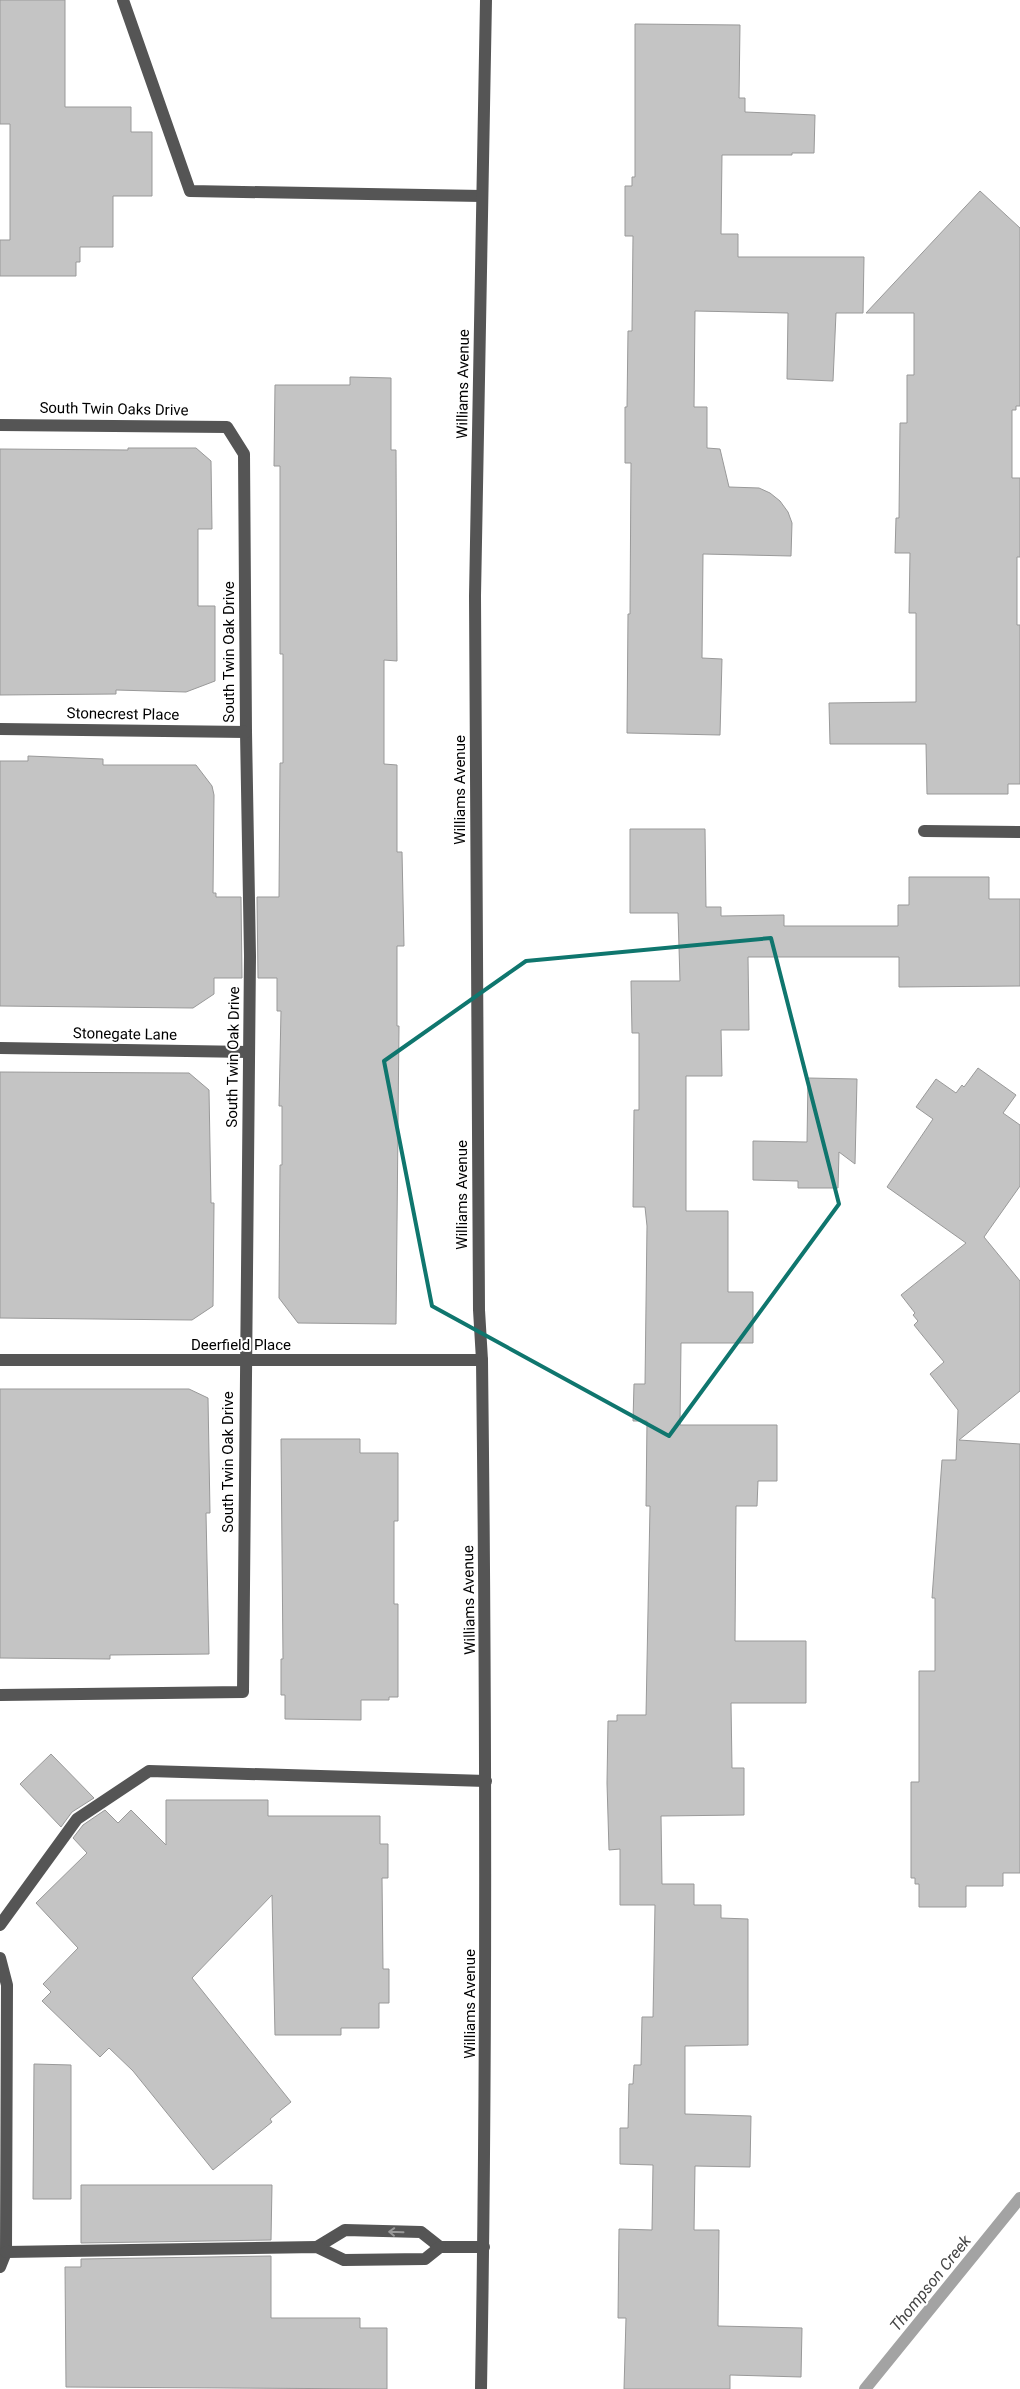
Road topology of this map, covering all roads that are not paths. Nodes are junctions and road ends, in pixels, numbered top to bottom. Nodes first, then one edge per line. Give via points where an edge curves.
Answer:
1 (123, 0) edge
2 (486, 0) edge
3 (482, 196) junction
4 (0, 424) edge
5 (227, 427) joint
6 (0, 729) edge
7 (246, 732) junction
8 (924, 831) dead end
9 (1020, 832) edge
10 (0, 1048) edge
11 (249, 1052) junction
12 (0, 1360) edge
13 (482, 1360) junction
14 (245, 1362) junction
15 (0, 1695) edge
16 (486, 1781) junction
17 (0, 1925) edge
18 (0, 1958) edge
19 (316, 2247) junction
20 (440, 2247) junction
21 (484, 2247) junction
22 (6, 2252) junction
23 (0, 2267) edge
24 (482, 2389) edge

1 - 3 street via 190,191
2 - 3 street, Williams Avenue
3 - 13 street, Williams Avenue via 475,596
4 - 5 street, South Twin Oaks Drive
5 - 7 street, South Twin Oak Drive via 244,454
6 - 7 street, Stonecrest Place
7 - 11 street, South Twin Oak Drive
8 - 9 street
10 - 11 street, Stonegate Lane
11 - 14 street, South Twin Oak Drive
12 - 14 street, Deerfield Place
13 - 14 street, Deerfield Place
13 - 16 street, Williams Avenue
14 - 15 street, South Twin Oak Drive via 243,1692
16 - 17 street via 149,1771 77,1819
16 - 21 street, Williams Avenue
18 - 22 street via 7,1985
19 - 20 street via 344,2260 425,2259
20 -> 19 street via 421,2232 345,2230
19 - 22 street
20 - 21 street
21 - 24 street, Williams Avenue
22 - 23 street

